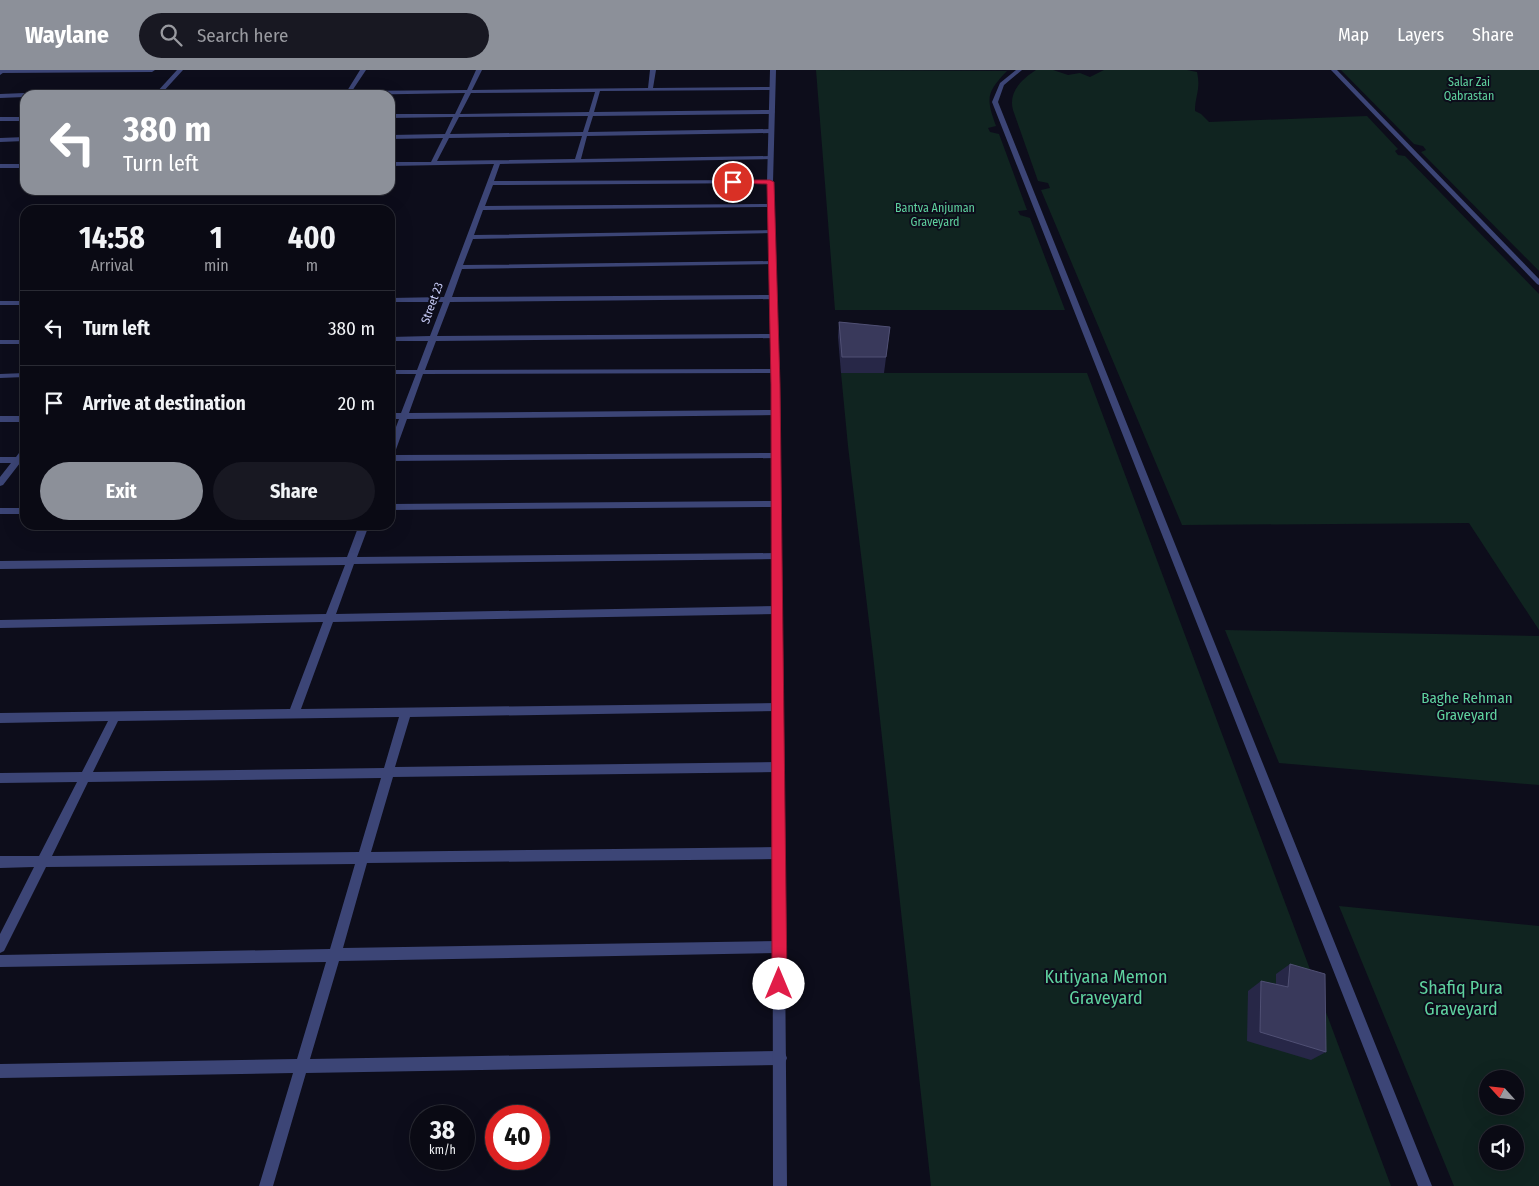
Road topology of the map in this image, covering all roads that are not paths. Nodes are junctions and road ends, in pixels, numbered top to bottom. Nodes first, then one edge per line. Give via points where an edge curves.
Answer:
1 (152, 70) edge
2 (180, 70) edge
3 (363, 70) edge
4 (479, 70) edge
5 (653, 70) edge
6 (773, 70) edge
7 (1019, 70) edge
8 (1334, 70) edge
9 (2, 72) edge
10 (772, 88) junction
11 (162, 90) edge
12 (350, 90) edge
13 (598, 90) junction
14 (650, 90) junction
15 (468, 92) junction
16 (395, 93) edge
17 (0, 96) edge
18 (20, 96) edge
19 (772, 112) junction
20 (591, 114) junction
21 (457, 115) junction
22 (395, 116) edge
23 (0, 119) edge
24 (20, 119) edge
25 (771, 132) junction
26 (585, 135) junction
27 (395, 137) edge
28 (446, 137) junction
29 (20, 139) edge
30 (0, 140) edge
31 (770, 158) junction
32 (577, 161) junction
33 (498, 162) junction
34 (395, 164) edge
35 (433, 164) junction
36 (0, 166) edge
37 (20, 166) edge
38 (770, 182) junction
39 (490, 183) junction
40 (771, 206) junction
41 (480, 208) junction
42 (772, 232) junction
43 (470, 237) junction
44 (773, 262) junction
45 (459, 267) junction
46 (1539, 284) edge
47 (774, 297) junction
48 (395, 300) edge
49 (447, 300) junction
50 (20, 303) edge
51 (0, 304) edge
52 (775, 336) junction
53 (432, 338) junction
54 (395, 339) edge
55 (0, 342) edge
56 (20, 342) edge
57 (776, 371) junction
58 (395, 372) edge
59 (421, 372) junction
60 (20, 375) edge
61 (0, 376) edge
62 (776, 413) junction
63 (395, 416) edge
64 (404, 416) junction
65 (0, 419) edge
66 (20, 419) edge
67 (395, 440) edge
68 (776, 456) junction
69 (395, 458) edge
70 (0, 460) edge
71 (20, 460) edge
72 (20, 461) edge
73 (0, 483) edge
74 (777, 504) junction
75 (395, 507) edge
76 (0, 511) edge
77 (20, 511) edge
78 (362, 530) edge
79 (777, 556) junction
80 (350, 561) junction
81 (0, 565) edge
82 (777, 610) junction
83 (330, 618) junction
84 (0, 624) edge
85 (778, 707) junction
86 (406, 713) junction
87 (294, 714) junction
88 (115, 717) junction
89 (0, 718) edge
90 (778, 767) junction
91 (388, 772) junction
92 (85, 776) junction
93 (0, 778) edge
94 (779, 853) junction
95 (363, 857) junction
96 (43, 861) junction
97 (0, 862) edge
98 (0, 947) edge
99 (779, 947) junction
100 (334, 955) junction
101 (0, 961) edge
102 (780, 1058) junction
103 (301, 1066) junction
104 (0, 1071) edge
105 (266, 1186) edge
106 (780, 1186) edge
107 (1425, 1186) edge

1 - 9 street
2 - 11 street
3 - 12 street
4 - 15 street
5 - 14 street
6 - 10 street
7 - 107 street via 1002,84 995,102
8 - 46 street
10 - 14 street
10 - 19 street
13 - 14 street
13 - 15 street
13 - 20 street
15 - 16 street
15 - 21 street
17 - 18 street
19 - 20 street
19 - 25 street
20 - 21 street
20 - 26 street
21 - 22 street
21 - 28 street
23 - 24 street
25 - 26 street
25 - 31 street
26 - 28 street
26 - 32 street
27 - 28 street
28 - 35 street
29 - 30 street
31 - 32 street
31 - 38 street
32 - 33 street
33 - 35 street
33 - 39 street, Street 23
34 - 35 street
36 - 37 street
38 - 39 street
38 - 40 street
39 - 41 street, Street 23
40 - 41 street
40 - 42 street
41 - 43 street, Street 23
42 - 43 street
42 - 44 street
43 - 45 street, Street 23
44 - 45 street
44 - 47 street
45 - 49 street, Street 23
47 - 49 street
47 - 52 street
48 - 49 street
49 - 53 street, Street 23
50 - 51 street
52 - 53 street
52 - 57 street
53 - 54 street
53 - 59 street, Street 23
55 - 56 street
57 - 59 street
57 - 62 street
58 - 59 street
59 - 64 street, Street 23
60 - 61 street
62 - 64 street
62 - 68 street
63 - 64 street
64 - 67 street, Street 23
65 - 66 street
68 - 69 street
68 - 74 street
70 - 71 street
72 - 73 street
74 - 75 street
74 - 79 street
76 - 77 street
78 - 80 street
79 - 80 street
79 - 82 street
80 - 81 street
80 - 83 street
82 - 83 street
82 - 85 street
83 - 84 street
83 - 87 street
85 - 86 street
85 - 90 street
86 - 87 street
86 - 91 street
87 - 88 street
88 - 89 street
88 - 92 street
90 - 91 street
90 - 94 street
91 - 92 street
91 - 95 street
92 - 93 street
92 - 96 street
94 - 95 street
94 - 99 street
95 - 96 street
95 - 100 street
96 - 97 street
96 - 98 street
99 - 100 street
99 - 102 street
100 - 101 street
100 - 103 street
102 - 103 street
102 - 106 street
103 - 104 street
103 - 105 street

